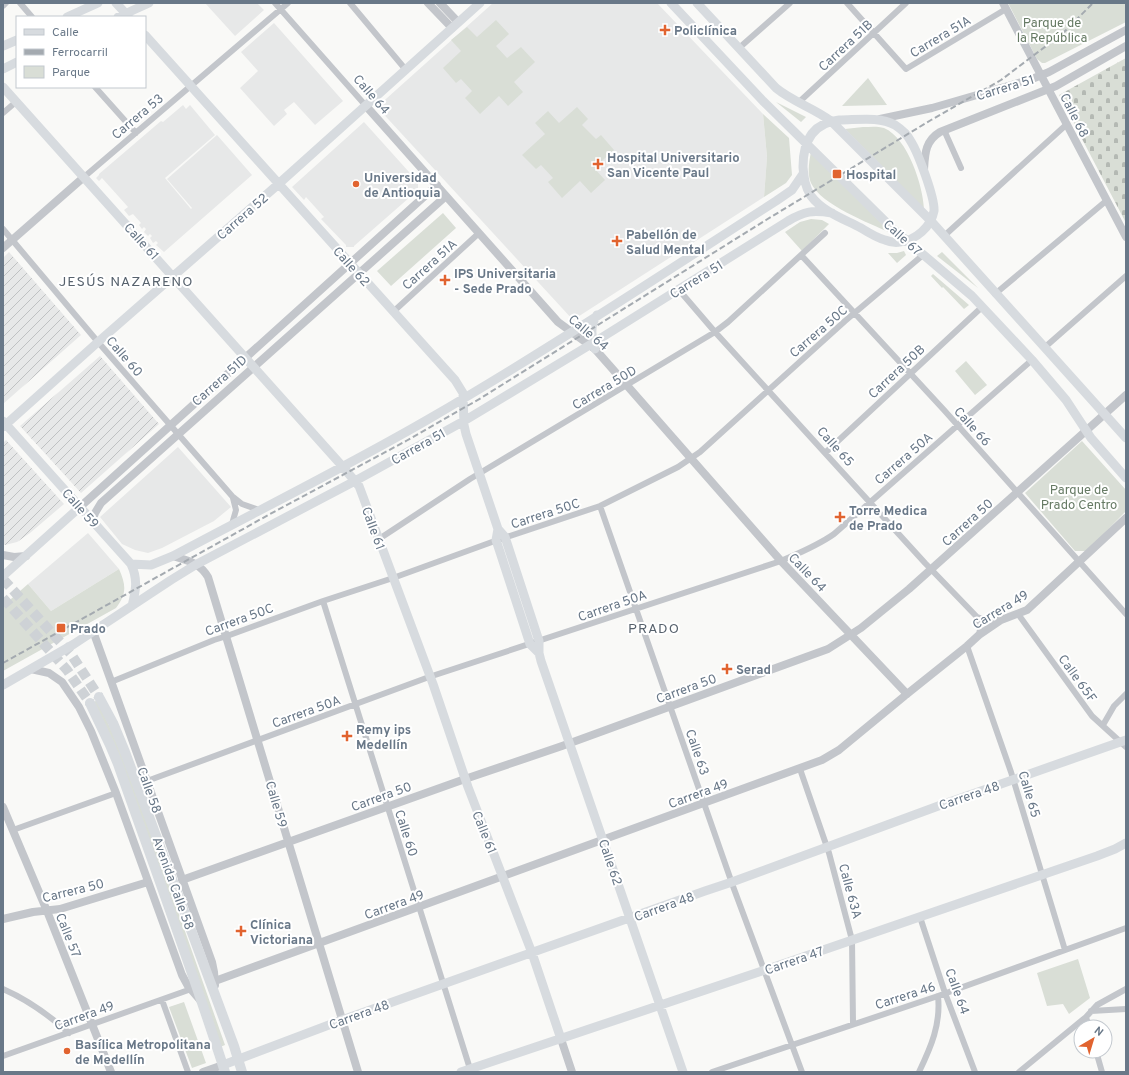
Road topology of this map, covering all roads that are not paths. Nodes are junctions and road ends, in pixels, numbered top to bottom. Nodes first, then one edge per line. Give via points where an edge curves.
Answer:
1 (6, 3) edge
2 (20, 3) edge
3 (98, 3) edge
4 (116, 3) edge
5 (149, 3) edge
6 (276, 3) edge
7 (288, 3) edge
8 (350, 3) edge
9 (428, 3) edge
10 (440, 3) edge
11 (480, 3) edge
12 (671, 3) edge
13 (697, 3) edge
14 (790, 3) edge
15 (848, 3) edge
16 (906, 3) edge
17 (3, 6) edge
18 (1004, 6) edge
19 (281, 9) junction
20 (31, 16) edge
21 (69, 16) edge
22 (124, 16) edge
23 (455, 25) junction
24 (1126, 30) edge
25 (874, 33) junction
26 (146, 36) edge
27 (16, 40) edge
28 (3, 46) edge
29 (1126, 46) edge
30 (739, 48) junction
31 (16, 62) edge
32 (3, 68) edge
33 (406, 70) junction
34 (1042, 76) junction
35 (191, 86) junction
36 (3, 87) edge
37 (97, 88) edge
38 (1049, 89) junction
39 (17, 101) junction
40 (798, 103) junction
41 (366, 106) junction
42 (3, 113) edge
43 (876, 120) junction
44 (831, 121) junction
45 (1067, 124) junction
46 (944, 130) junction
47 (136, 133) junction
48 (807, 143) junction
49 (962, 168) dead end
50 (804, 174) junction
51 (924, 174) junction
52 (84, 177) junction
53 (279, 184) junction
54 (437, 185) junction
55 (446, 196) junction
56 (1106, 201) junction
57 (832, 213) junction
58 (930, 221) junction
59 (3, 229) edge
60 (479, 233) junction
61 (825, 233) dead end
62 (944, 236) junction
63 (1126, 237) edge
64 (12, 240) junction
65 (906, 241) junction
66 (3, 248) edge
67 (801, 255) junction
68 (923, 255) junction
69 (350, 263) junction
70 (359, 274) junction
71 (173, 276) junction
72 (1126, 276) edge
73 (679, 290) junction
74 (995, 294) junction
75 (982, 307) junction
76 (393, 312) junction
77 (855, 313) junction
78 (597, 315) junction
79 (571, 332) junction
80 (715, 332) junction
81 (98, 342) junction
82 (593, 346) junction
83 (1044, 348) junction
84 (245, 357) junction
85 (1032, 360) junction
86 (255, 368) junction
87 (910, 373) junction
88 (627, 386) junction
89 (768, 390) junction
90 (1126, 395) edge
91 (464, 398) junction
92 (1104, 414) junction
93 (464, 422) junction
94 (4, 424) edge
95 (170, 425) junction
96 (957, 425) junction
97 (1086, 431) junction
98 (179, 435) junction
99 (1126, 438) edge
100 (825, 453) junction
101 (691, 459) junction
102 (343, 467) junction
103 (479, 474) junction
104 (1126, 478) edge
105 (355, 481) junction
106 (1017, 492) junction
107 (232, 496) junction
108 (870, 502) junction
109 (600, 506) junction
110 (80, 507) junction
111 (259, 510) junction
112 (1126, 518) edge
113 (66, 520) junction
114 (92, 521) junction
115 (232, 524) junction
116 (378, 539) junction
117 (501, 539) junction
118 (3, 555) edge
119 (26, 556) junction
120 (172, 556) junction
121 (780, 561) junction
122 (1079, 562) junction
123 (131, 564) junction
124 (197, 564) junction
125 (931, 570) junction
126 (3, 576) edge
127 (393, 578) junction
128 (323, 601) junction
129 (132, 606) junction
130 (636, 609) junction
131 (1018, 614) junction
132 (1126, 614) edge
133 (977, 617) junction
134 (1001, 620) junction
135 (93, 631) junction
136 (850, 634) junction
137 (979, 635) junction
138 (227, 636) junction
139 (535, 643) junction
140 (967, 646) junction
141 (31, 669) junction
142 (429, 677) junction
143 (111, 682) junction
144 (3, 685) edge
145 (907, 694) junction
146 (1126, 694) edge
147 (99, 697) tunnel mouth
148 (90, 703) tunnel mouth
149 (356, 704) junction
150 (671, 706) junction
151 (1103, 725) junction
152 (258, 740) junction
153 (570, 743) junction
154 (1124, 743) edge
155 (800, 769) junction
156 (465, 778) junction
157 (1013, 779) junction
158 (147, 781) junction
159 (116, 794) junction
160 (705, 804) junction
161 (387, 806) junction
162 (3, 807) edge
163 (13, 830) junction
164 (604, 840) junction
165 (288, 842) junction
166 (1126, 843) edge
167 (827, 847) junction
168 (1041, 875) junction
169 (503, 877) junction
170 (182, 880) junction
171 (148, 882) junction
172 (732, 882) junction
173 (419, 907) junction
174 (47, 910) junction
175 (920, 917) junction
176 (630, 918) junction
177 (3, 919) edge
178 (1126, 928) edge
179 (852, 940) junction
180 (319, 943) junction
181 (1065, 950) junction
182 (532, 953) junction
183 (765, 970) junction
184 (215, 981) junction
185 (443, 985) junction
186 (3, 989) edge
187 (194, 989) junction
188 (1126, 989) edge
189 (945, 993) junction
190 (215, 996) junction
191 (938, 996) junction
192 (162, 1000) junction
193 (660, 1005) junction
194 (1126, 1009) edge
195 (1091, 1011) junction
196 (1086, 1017) joint
197 (342, 1020) junction
198 (854, 1023) junction
199 (92, 1025) junction
200 (69, 1033) junction
201 (561, 1039) junction
202 (792, 1045) junction
203 (3, 1056) edge
204 (238, 1059) junction
205 (1098, 1059) edge
206 (224, 1068) edge
207 (467, 1071) edge
208 (111, 1072) edge
209 (188, 1072) edge
210 (202, 1072) edge
211 (242, 1072) edge
212 (358, 1072) edge
213 (572, 1072) edge
214 (684, 1072) edge
215 (712, 1072) edge
216 (802, 1072) edge
217 (920, 1072) edge
218 (974, 1072) edge
219 (1019, 1072) edge
220 (1102, 1072) edge

1 - 17 street
2 - 20 street
3 - 21 main road
4 - 22 main road
5 - 22 main road
6 - 19 street, Calle 64
7 - 19 street, Carrera 53
8 - 33 street
9 - 23 street
10 - 23 street
11 - 23 main road, Carrera 52
12 - 48 main road, Calle 67 via 741,78
13 - 30 main road
14 - 30 street
15 - 25 street
16 - 25 street, Carrera 51B
18 - 25 street, Carrera 51A via 906,69
18 - 34 street, Calle 68
19 - 35 street, Carrera 53
19 - 41 street, Calle 64
23 - 33 main road, Carrera 52
24 - 34 street, Carrera 51
25 - 40 street, Carrera 51B
26 - 35 main road, Calle 62
27 - 28 main road
29 - 38 street, Carrera 51
30 - 40 main road via 776,88
31 - 32 main road
33 - 41 main road, Carrera 52
34 - 38 street, Calle 68
34 - 43 street, Carrera 51 via 932,108
35 - 47 street, Carrera 53
35 - 53 main road, Calle 62
36 - 39 main road, Calle 61
37 - 47 street
38 - 45 street, Calle 68
38 - 46 street, Carrera 51
39 - 42 street
39 - 52 main road, Calle 61
40 - 44 main road
41 - 53 main road, Carrera 52
41 - 54 street, Calle 64
43 - 44 main road
43 - 51 main road via 891,123 905,133 914,147
44 - 48 main road via 815,130
44 - 58 main road
45 - 56 street, Calle 68
45 - 62 street
46 - 49 street
46 - 51 street, Carrera 51 via 936,134 928,144
47 - 52 street, Carrera 53
48 - 50 main road via 804,153
48 - 65 main road, Calle 67
50 - 57 main road via 806,188 811,195
50 - 78 main road, Carrera 51 via 796,186 783,197
51 - 58 main road via 934,207
52 - 64 street, Carrera 53
52 - 71 main road, Calle 61
53 - 69 main road, Calle 62
53 - 71 main road, Carrera 52
54 - 55 street, Calle 64
54 - 69 street, Carrera 51D
55 - 60 street, Calle 64
55 - 70 street, Carrera 51D
56 - 63 street, Calle 68
56 - 74 street
57 - 65 main road via 885,240
57 - 73 main road, Carrera 51 via 814,211 800,214
58 - 62 main road
58 - 65 main road via 923,231
59 - 64 street, Calle 60
60 - 76 street, Carrera 51A
60 - 79 street, Calle 64 via 558,322
61 - 67 street, Carrera 50D
62 - 74 main road
64 - 66 street, Carrera 53
64 - 81 street, Calle 60
65 - 68 main road, Calle 67
67 - 77 street, Calle 66
67 - 80 street, Carrera 50D
68 - 75 main road, Calle 67 via 964,288
68 - 77 street, Carrera 50C
69 - 70 main road, Calle 62
69 - 84 street, Carrera 51D
70 - 76 main road, Calle 62
70 - 86 street, Carrera 51D
71 - 81 main road, Carrera 52
71 - 84 main road, Calle 61
72 - 83 street
73 - 80 street, Calle 65
73 - 82 main road, Carrera 51
74 - 83 main road
75 - 85 main road, Calle 67
75 - 87 street, Carrera 50B
76 - 91 main road, Calle 62 via 455,380
77 - 87 street, Calle 66
77 - 89 street, Carrera 50C
78 - 79 main road, Carrera 51
78 - 82 main road via 592,328
79 - 82 street, Calle 64
79 - 91 main road, Carrera 51
80 - 88 street, Carrera 50D
80 - 89 street, Calle 65
81 - 94 main road, Carrera 52
81 - 95 street, Calle 60
82 - 88 street, Calle 64
82 - 93 main road, Carrera 51
83 - 92 main road
84 - 86 main road, Calle 61
84 - 95 street, Carrera 51D
85 - 96 street, Carrera 50A
85 - 97 main road, Calle 67 via 1066,400
86 - 98 street, Carrera 51D
86 - 102 main road, Calle 61
87 - 96 street, Calle 66
87 - 100 street, Carrera 50B
88 - 101 street, Calle 64
88 - 103 street, Carrera 50D
89 - 100 street, Calle 65
89 - 101 street, Carrera 50C
90 - 92 street, Carrera 50
91 - 93 main road, Calle 62
91 - 102 main road, Carrera 51
92 - 97 street, Carrera 50
92 - 99 main road
93 - 103 main road, Calle 62 via 464,430
93 - 105 main road, Carrera 51
94 - 110 main road, Calle 59
95 - 98 street, Calle 60
95 - 110 street, Carrera 51D
96 - 106 street, Calle 66
96 - 108 street, Carrera 50A
97 - 104 main road, Calle 67
97 - 106 street, Carrera 50
98 - 107 street, Calle 60
98 - 114 street, Carrera 51D via 101,503
100 - 108 street, Calle 65
101 - 109 street, Carrera 50C
101 - 121 street, Calle 64
102 - 105 main road, Calle 61
102 - 111 main road, Carrera 51
103 - 116 street, Carrera 50D
103 - 117 main road, Calle 62
105 - 116 main road, Calle 61
105 - 124 main road, Carrera 51
106 - 122 street, Calle 66
106 - 125 street, Carrera 50
107 - 111 street, Calle 60 via 242,504
107 - 115 street via 236,510
108 - 121 street, Carrera 50A via 822,542
108 - 125 street, Calle 65
109 - 117 street, Carrera 50C
109 - 130 street, Calle 63
110 - 113 main road, Carrera 51D
110 - 114 main road, Calle 59
111 - 115 main road, Carrera 51
112 - 122 street, Carrera 49
113 - 114 main road via 79,518
113 - 119 main road, Carrera 51D
114 - 123 main road, Calle 59
115 - 120 main road, Carrera 51
116 - 127 main road, Calle 61
117 - 127 street, Carrera 50C
117 - 139 main road, Calle 62
118 - 119 street
119 - 126 main road, Carrera 51D
120 - 123 main road, Carrera 51 via 151,565
120 - 124 street
121 - 130 street, Carrera 50A
121 - 136 street, Calle 64
122 - 131 street, Carrera 49 via 1027,610
122 - 132 street, Calle 66
123 - 129 main road, Calle 59 via 137,587
124 - 129 main road, Carrera 51
124 - 138 street, Calle 59 via 208,577
125 - 133 street, Calle 65
125 - 136 street, Carrera 50 via 861,628
127 - 128 street, Carrera 50C
127 - 142 main road, Calle 61
128 - 138 street, Carrera 50C
128 - 149 street, Calle 60
129 - 135 main road, Carrera 51
130 - 139 street, Carrera 50A
130 - 150 street, Calle 63
131 - 134 street, Carrera 49
131 - 151 street, Calle 65F via 1092,716
133 - 134 street
133 - 137 street
134 - 137 street, Carrera 49
135 - 141 main road, Carrera 51
135 - 143 street, Calle 58
136 - 145 street, Calle 64
136 - 150 street, Carrera 50 via 828,649
137 - 140 street, Carrera 49
138 - 143 street, Carrera 50C
138 - 152 street, Calle 59
139 - 142 street, Carrera 50A
139 - 153 main road, Calle 62
140 - 145 street, Carrera 49
140 - 157 street, Calle 65
141 - 144 main road, Carrera 51
141 - 159 street via 49,673 68,689 91,731
142 - 149 street, Carrera 50A
142 - 156 main road, Calle 61
143 - 158 street, Calle 58
145 - 155 street, Carrera 49 via 839,750
146 - 151 street via 1114,706
147 - 190 main road, Avenida Calle 58 via 123,747
148 - 187 main road, Avenida Calle 58 via 118,764
149 - 152 street, Carrera 50A
149 - 161 street, Calle 60
150 - 153 street, Carrera 50
150 - 160 street, Calle 63
151 - 154 street, Calle 65F
152 - 158 street, Carrera 50A
152 - 165 street, Calle 59
153 - 156 street, Carrera 50
153 - 164 main road, Calle 62
154 - 157 main road, Carrera 48
155 - 160 street, Carrera 49
155 - 167 street, Calle 63A
156 - 161 street, Carrera 50
156 - 169 main road, Calle 61
157 - 167 main road, Carrera 48
157 - 168 street, Calle 65
158 - 170 street, Calle 58
159 - 163 street
159 - 171 street
160 - 164 street, Carrera 49
160 - 172 street, Calle 63
161 - 165 street, Carrera 50
161 - 173 street, Calle 60
162 - 163 street, Calle 57
163 - 174 street, Calle 57
164 - 169 street, Carrera 49
164 - 176 main road, Calle 62
165 - 170 street, Carrera 50
165 - 180 street, Calle 59
166 - 168 main road, Carrera 47 via 1109,852
167 - 172 main road, Carrera 48
167 - 179 street, Calle 63A
168 - 175 main road, Carrera 47
168 - 181 street, Calle 65
169 - 173 street, Carrera 49
169 - 182 main road, Calle 61
170 - 184 street, Calle 58 via 212,962
171 - 174 street, Carrera 50 via 60,909
171 - 187 street via 182,975
172 - 176 main road, Carrera 48
172 - 183 street, Calle 63
173 - 180 street, Carrera 49
173 - 185 street, Calle 60
174 - 177 street, Carrera 50
174 - 199 street, Calle 57
175 - 179 main road, Carrera 47
175 - 189 street, Calle 64
176 - 182 main road, Carrera 48
176 - 193 main road, Calle 62
178 - 181 street, Carrera 46
179 - 183 main road, Carrera 47
179 - 198 street, Calle 63A
180 - 184 street, Carrera 49
180 - 197 street, Calle 59
181 - 189 street, Carrera 46
182 - 185 main road, Carrera 48
182 - 201 main road, Calle 61
183 - 193 main road, Carrera 47
183 - 202 street, Calle 63
184 - 190 street, Calle 58
185 - 197 main road, Carrera 48
185 - 207 street, Calle 60
186 - 200 street via 49,1015
187 - 192 street, Carrera 49
187 - 206 main road, Avenida Calle 58
188 - 195 street
189 - 191 street, Carrera 46
189 - 218 street, Calle 64
190 - 204 main road, Avenida Calle 58
191 - 198 street, Carrera 46
191 - 217 street via 939,1009 934,1040
192 - 199 street, Carrera 49
192 - 209 street
193 - 201 main road, Carrera 47
193 - 214 main road, Calle 62
194 - 195 street
195 - 196 street
196 - 219 street
197 - 204 main road, Carrera 48
197 - 212 street, Calle 59
198 - 202 street, Carrera 46
199 - 200 street, Carrera 49
199 - 208 street, Calle 57
200 - 203 street, Carrera 49
201 - 207 main road, Carrera 47
201 - 213 street, Calle 61
202 - 215 street, Carrera 46
202 - 216 street, Calle 63
204 - 206 main road, Carrera 48
204 - 211 main road, Avenida Calle 58
205 - 220 street
206 - 210 street, Carrera 48

